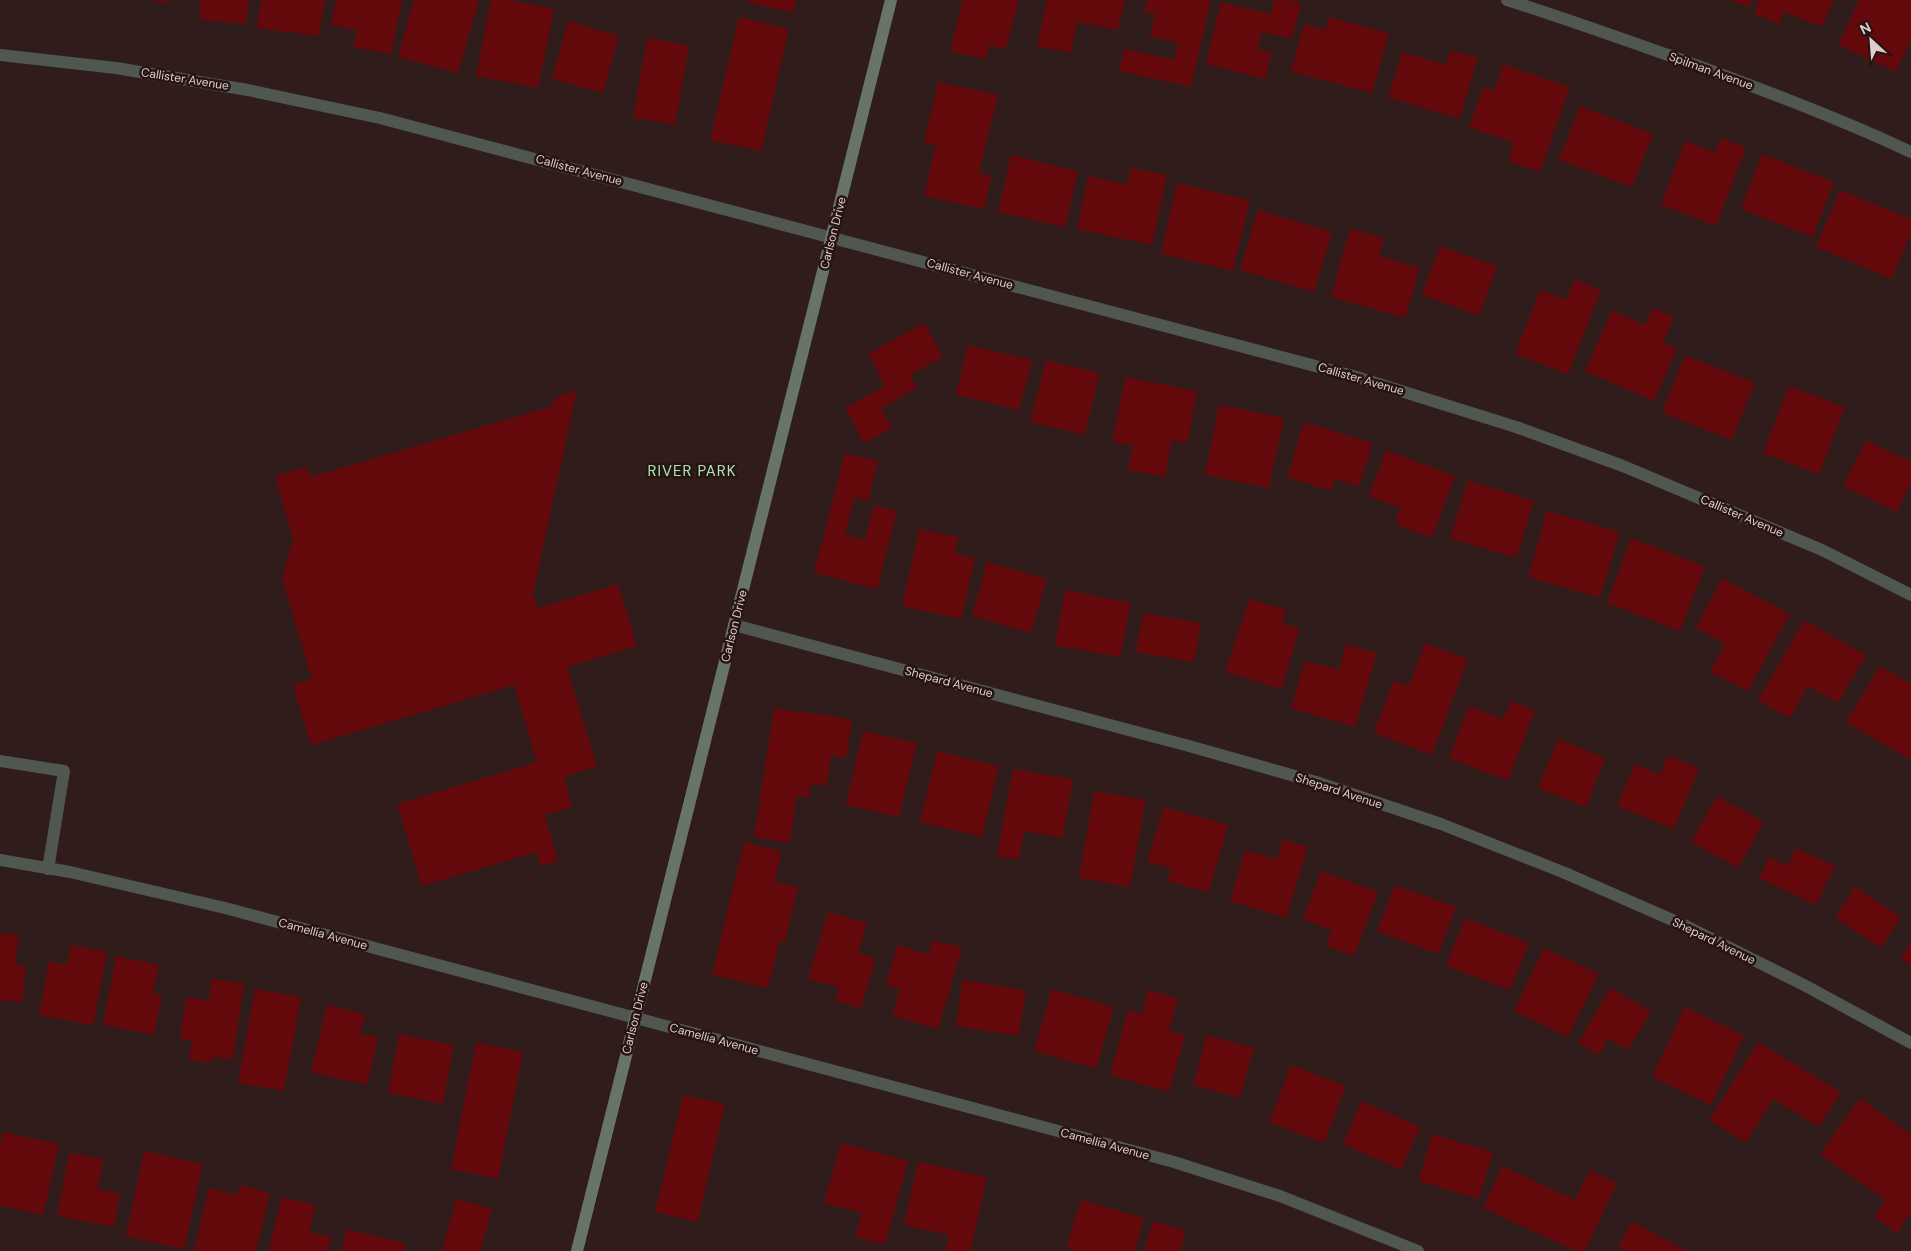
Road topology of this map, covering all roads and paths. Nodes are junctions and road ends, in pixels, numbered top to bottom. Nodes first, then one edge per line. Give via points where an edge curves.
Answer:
1 (891, 0) edge
2 (1506, 0) edge
3 (0, 55) edge
4 (1911, 152) edge
5 (832, 237) junction
6 (1911, 595) edge
7 (734, 625) junction
8 (0, 761) edge
9 (0, 860) edge
10 (48, 869) junction
11 (635, 1017) junction
12 (1911, 1043) edge
13 (577, 1251) edge
14 (1418, 1251) edge

1 - 5 street, Carlson Drive
2 - 4 street, Spilman Avenue via 1744,82
3 - 5 street, Callister Avenue via 116,68 248,90 380,118
5 - 6 street, Callister Avenue via 1353,376 1516,427 1728,509 1822,550
5 - 7 street, Carlson Drive
7 - 11 street, Carlson Drive
7 - 12 street, Shepard Avenue via 1198,748 1316,782 1441,824 1565,872 1686,926
8 - 10 street via 64,771
9 - 10 street, Camellia Avenue
10 - 11 street, Camellia Avenue via 225,908
11 - 13 street, Carlson Drive
11 - 14 street, Camellia Avenue via 1174,1162 1280,1196

